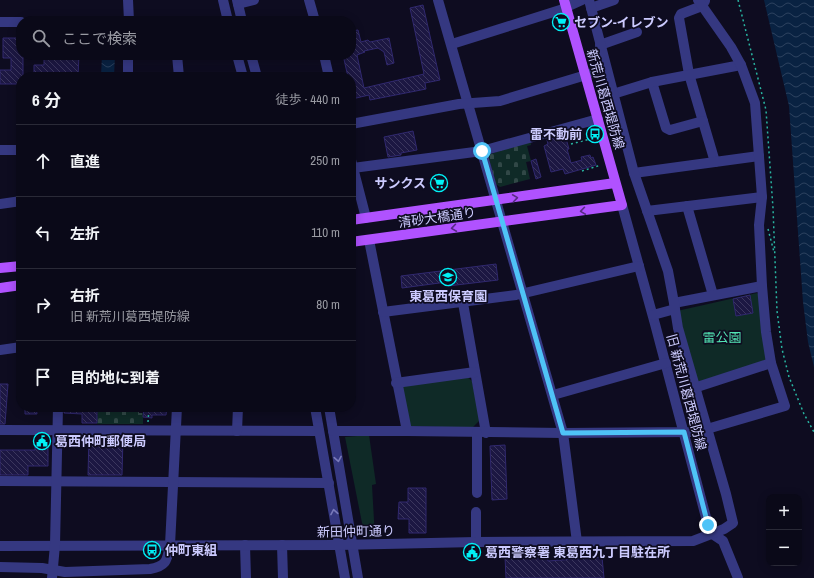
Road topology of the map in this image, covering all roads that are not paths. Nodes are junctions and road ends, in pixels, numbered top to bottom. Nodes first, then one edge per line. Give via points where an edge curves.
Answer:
1 (128, 0) edge
2 (223, 0) edge
3 (254, 0) edge
4 (309, 0) edge
5 (438, 0) edge
6 (582, 0) edge
7 (614, 0) edge
8 (237, 2) edge
9 (702, 2) edge
10 (565, 4) edge
11 (590, 4) edge
12 (129, 16) edge
13 (227, 16) edge
14 (241, 16) edge
15 (314, 16) edge
16 (0, 22) edge
17 (16, 22) edge
18 (637, 32) dead end
19 (452, 44) junction
20 (600, 45) junction
21 (128, 60) edge
22 (177, 60) edge
23 (238, 60) edge
24 (252, 60) edge
25 (325, 60) edge
26 (741, 65) junction
27 (606, 69) junction
28 (128, 72) edge
29 (179, 72) edge
30 (242, 72) edge
31 (256, 72) edge
32 (328, 72) edge
33 (689, 74) junction
34 (586, 75) junction
35 (652, 82) junction
36 (613, 94) junction
37 (468, 104) junction
38 (598, 119) junction
39 (703, 121) junction
40 (356, 123) edge
41 (0, 150) edge
42 (16, 150) edge
43 (482, 151) junction
44 (759, 156) junction
45 (715, 162) junction
46 (356, 164) edge
47 (634, 173) junction
48 (356, 179) edge
49 (616, 183) junction
50 (762, 197) junction
51 (496, 201) junction
52 (16, 202) edge
53 (0, 204) edge
54 (622, 205) junction
55 (687, 206) junction
56 (647, 211) junction
57 (366, 218) junction
58 (356, 219) edge
59 (502, 221) junction
60 (369, 240) junction
61 (356, 241) edge
62 (16, 266) edge
63 (639, 266) junction
64 (0, 268) edge
65 (16, 286) edge
66 (762, 286) junction
67 (0, 288) edge
68 (523, 294) junction
69 (712, 296) junction
70 (463, 303) junction
71 (675, 306) junction
72 (384, 312) junction
73 (653, 315) junction
74 (16, 348) edge
75 (0, 350) edge
76 (666, 363) junction
77 (771, 363) junction
78 (475, 372) junction
79 (396, 383) junction
80 (694, 388) junction
81 (553, 395) junction
82 (58, 412) edge
83 (177, 412) edge
84 (238, 412) edge
85 (316, 412) edge
86 (330, 412) edge
87 (707, 429) junction
88 (0, 430) edge
89 (57, 430) junction
90 (176, 430) junction
91 (237, 431) junction
92 (319, 431) junction
93 (333, 431) junction
94 (407, 431) junction
95 (684, 432) junction
96 (482, 433) junction
97 (563, 433) junction
98 (0, 481) edge
99 (56, 481) junction
100 (173, 482) junction
101 (329, 483) junction
102 (477, 493) dead end
103 (476, 512) dead end
104 (711, 533) junction
105 (476, 542) junction
106 (577, 542) junction
107 (55, 545) junction
108 (170, 545) junction
109 (244, 545) junction
110 (282, 545) junction
111 (339, 545) junction
112 (353, 545) junction
113 (0, 546) edge
114 (0, 567) edge
115 (52, 574) edge
116 (150, 574) edge
117 (246, 578) edge
118 (283, 578) edge
119 (345, 578) edge
120 (358, 578) edge
121 (737, 578) edge

1 - 12 street
2 - 13 street
3 - 8 street
4 - 15 street
5 - 19 street
6 - 10 street
7 - 11 street
8 - 14 street
9 - 26 street
9 - 33 street via 681,14 679,18
10 - 19 street
10 - 34 main road, 新荒川葛西堤防線
11 - 20 street
16 - 17 street
18 - 20 street
19 - 37 street
20 - 27 street
21 - 28 street
22 - 29 street
23 - 30 street
24 - 31 street
25 - 32 street
26 - 33 street
26 - 44 street via 756,102
27 - 34 street
27 - 36 street
33 - 35 street
33 - 39 street
34 - 37 street via 500,101
34 - 38 main road, 新荒川葛西堤防線
35 - 36 street
35 - 39 street via 666,128 670,130
36 - 47 street
37 - 40 street
37 - 43 street
38 - 43 street
38 - 49 main road, 新荒川葛西堤防線
39 - 45 street
41 - 42 street
43 - 46 street
43 - 51 street
44 - 45 street
44 - 50 street
45 - 47 street
47 - 56 street
48 - 57 street
51 -> 49 main road, 清砂大橋通り
49 - 54 main road, 新荒川葛西堤防線
50 - 55 street
50 - 66 street via 759,225
51 - 57 main road, 清砂大橋通り
51 - 59 street
52 - 53 street
54 -> 59 main road, 清砂大橋通り
54 - 63 street, 旧 新荒川葛西堤防線
55 - 56 street
55 - 69 street
56 - 71 street via 668,271
57 - 58 main road, 清砂大橋通り
59 -> 60 main road, 清砂大橋通り
59 - 68 street
60 - 61 main road, 清砂大橋通り
60 - 72 street
62 - 64 main road
63 - 68 street
63 - 73 street, 旧 新荒川葛西堤防線
65 - 67 main road
66 - 69 street
66 - 77 street
68 - 70 street
68 - 81 street
69 - 71 street
70 - 72 street
70 - 78 street
71 - 73 street
71 - 80 street via 678,328
72 - 79 street
73 - 76 street, 旧 新荒川葛西堤防線
74 - 75 street
76 - 81 street
76 - 95 street, 旧 新荒川葛西堤防線
77 - 80 street
77 - 87 street via 785,406
78 - 79 street
78 - 96 street
79 - 94 street
80 - 87 street
81 - 97 street
82 - 89 street
83 - 90 street
84 - 91 street
85 - 92 street
86 - 93 street
87 - 95 street
87 - 104 street, 新田仲町通り via 733,523
88 - 89 street
89 - 90 street
89 - 99 street
90 - 91 street
90 - 100 street
91 - 92 street
92 - 101 street
93 - 94 street
93 -> 112 street
94 - 96 street
95 - 97 street
95 - 104 street, 旧 新荒川葛西堤防線
96 - 97 street
96 - 102 street
97 - 106 street
98 - 99 street
99 - 100 street
99 - 107 street
100 - 101 street
100 - 108 street
111 -> 101 street
103 - 105 street
104 - 106 street, 新田仲町通り via 693,541
104 - 121 street, 旧 新荒川葛西堤防線 via 723,542
105 - 106 street, 新田仲町通り
105 - 112 street, 新田仲町通り
107 - 108 street, 新田仲町通り
107 - 113 street, 新田仲町通り
107 - 115 street
108 - 109 street, 新田仲町通り
108 - 116 street via 163,565
109 - 110 street, 新田仲町通り
109 - 117 street
110 - 111 street, 新田仲町通り
110 - 118 street
111 - 112 street, 新田仲町通り
111 - 119 street
112 - 120 street
114 - 115 street via 42,568
115 - 116 street

